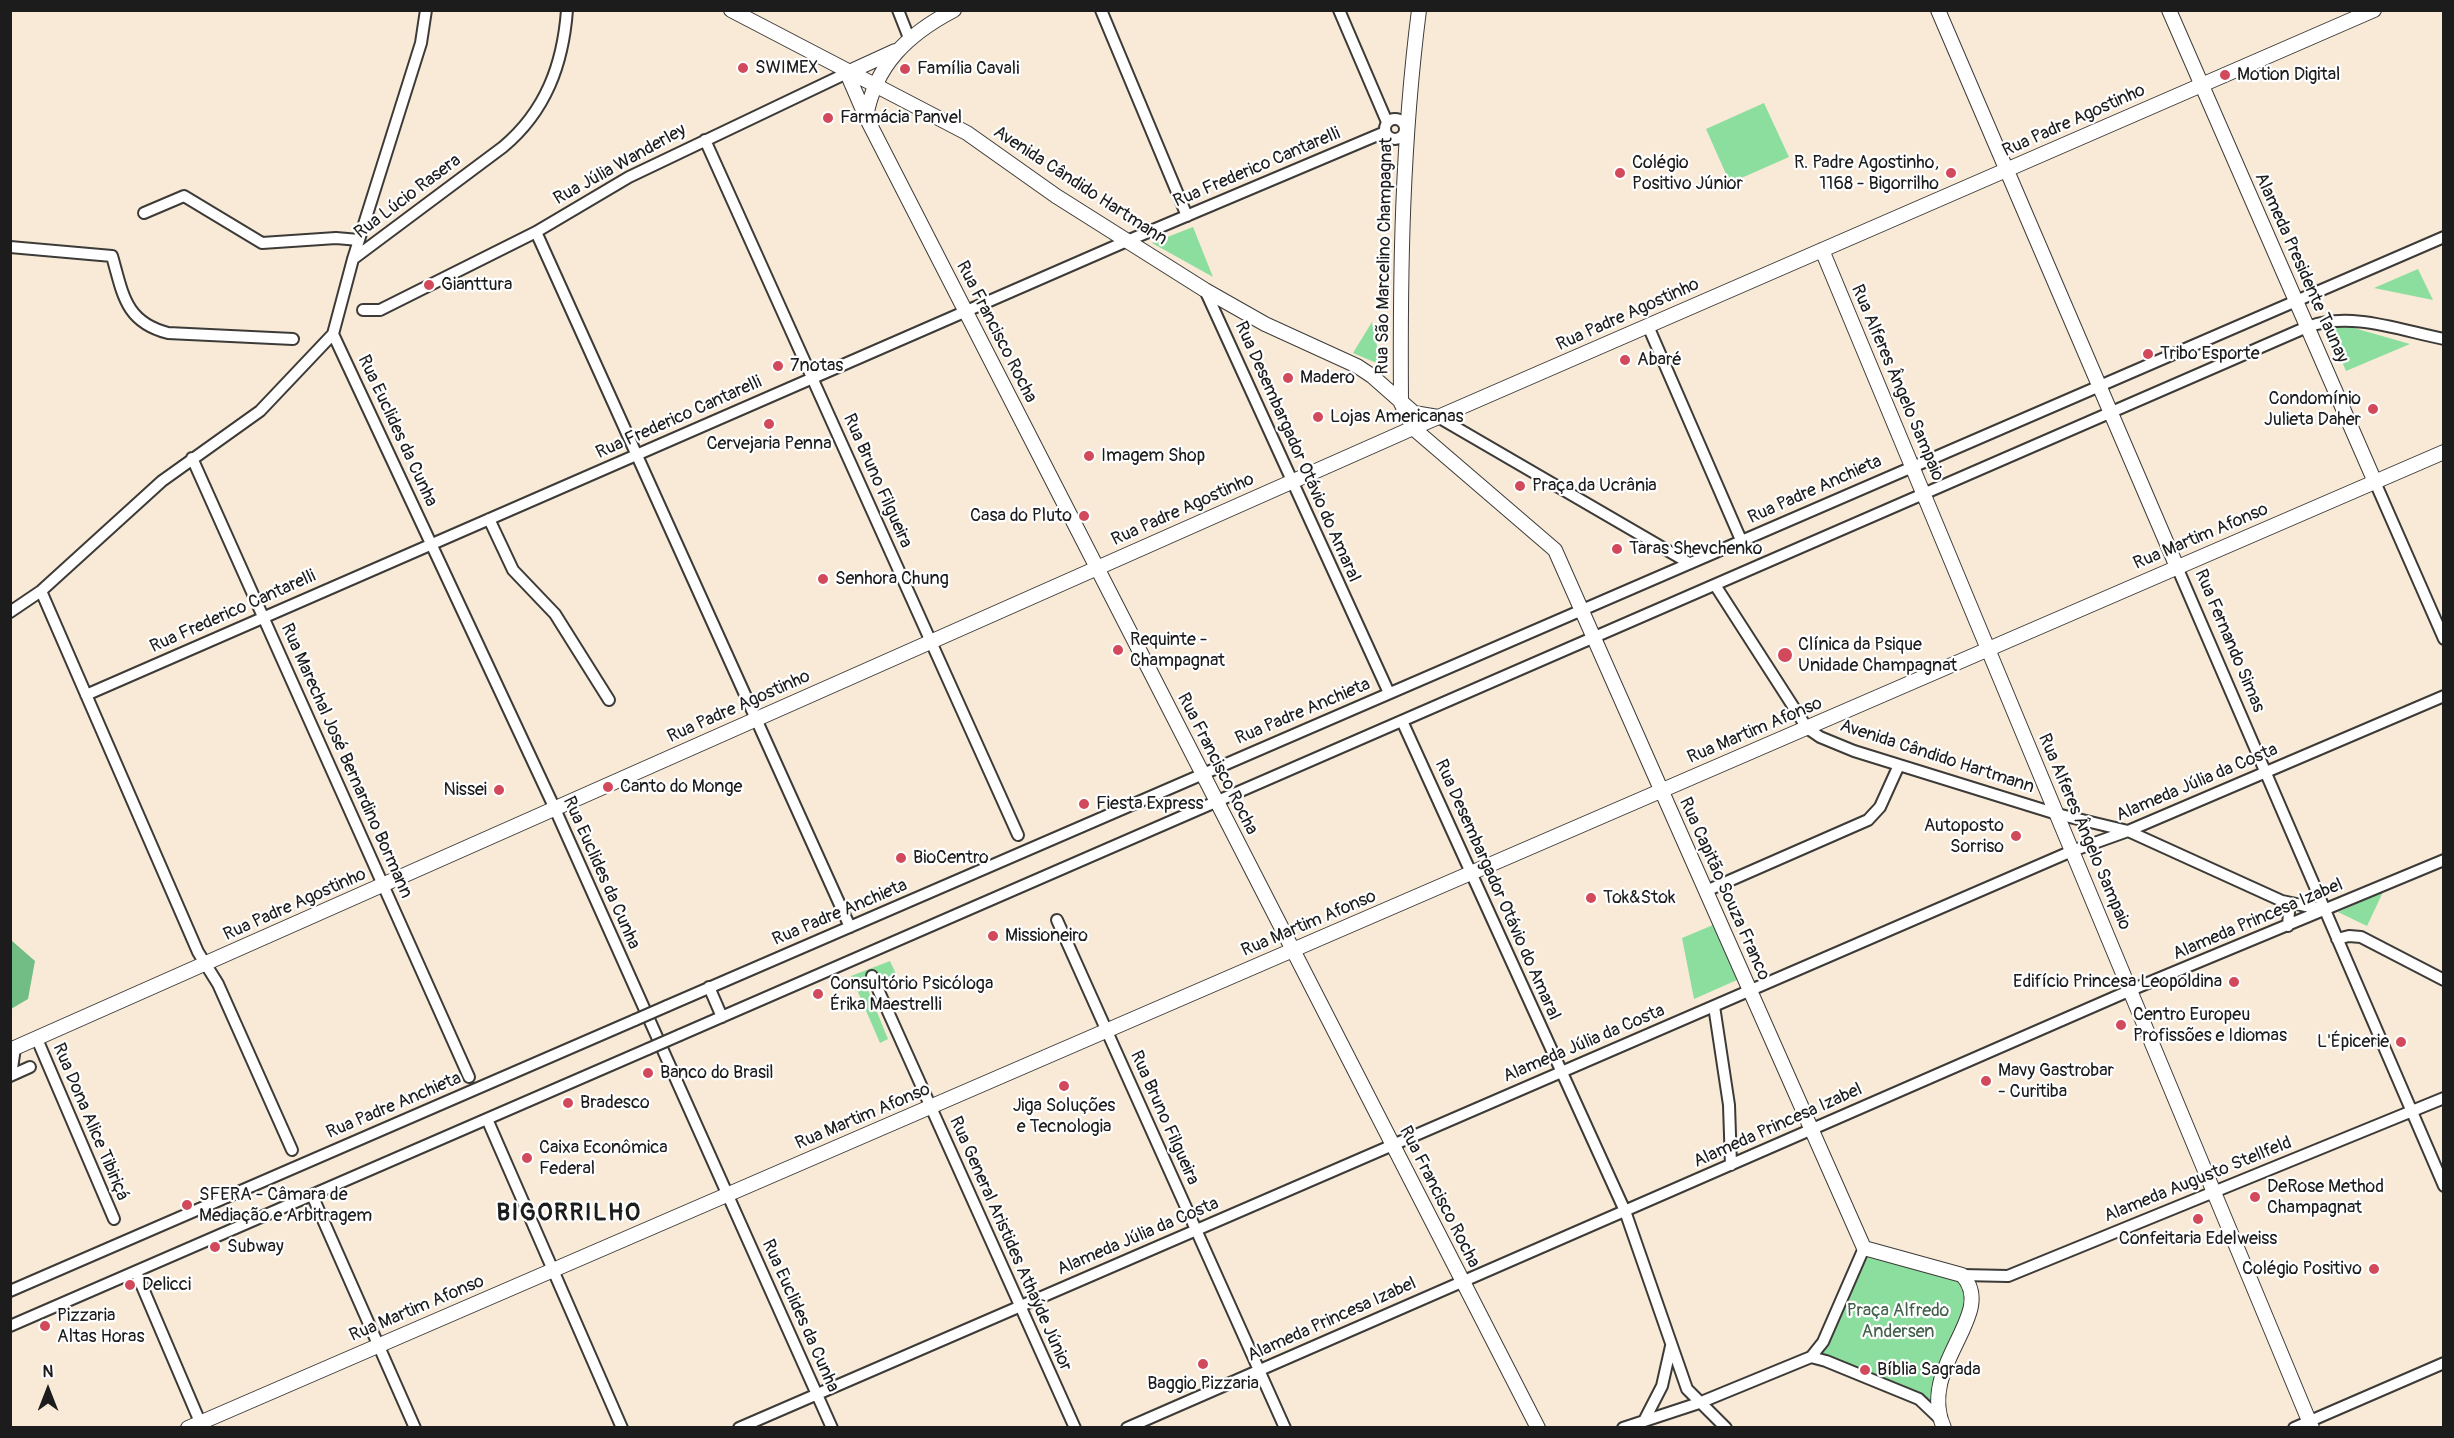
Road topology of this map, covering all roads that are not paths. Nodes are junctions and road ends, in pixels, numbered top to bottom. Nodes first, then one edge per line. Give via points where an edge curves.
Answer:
1 (426, 10) edge
2 (567, 10) edge
3 (731, 10) edge
4 (898, 10) edge
5 (954, 10) edge
6 (1101, 10) edge
7 (1339, 10) edge
8 (1419, 10) edge
9 (1938, 10) edge
10 (2169, 10) edge
11 (2374, 10) edge
12 (909, 38) junction
13 (897, 50) junction
14 (847, 73) junction
15 (2201, 85) junction
16 (874, 86) junction
17 (866, 117) junction
18 (1386, 127) junction
19 (1405, 130) junction
20 (705, 140) junction
21 (2006, 170) junction
22 (144, 213) dead end
23 (1187, 216) junction
24 (536, 232) junction
25 (2444, 237) edge
26 (359, 240) junction
27 (1127, 241) junction
28 (10, 247) edge
29 (1822, 250) junction
30 (353, 259) junction
31 (1205, 290) junction
32 (2295, 300) junction
33 (363, 310) dead end
34 (965, 311) junction
35 (1648, 326) junction
36 (2307, 327) junction
37 (333, 334) junction
38 (293, 339) dead end
39 (2444, 339) edge
40 (812, 378) junction
41 (2099, 385) junction
42 (1401, 403) junction
43 (2111, 412) junction
44 (1438, 417) junction
45 (1413, 428) junction
46 (2444, 452) edge
47 (637, 454) junction
48 (192, 458) junction
49 (1912, 466) junction
50 (1293, 482) junction
51 (2374, 482) junction
52 (1923, 494) junction
53 (489, 519) junction
54 (1741, 540) junction
55 (431, 544) junction
56 (1689, 563) junction
57 (2177, 567) junction
58 (1097, 568) junction
59 (1715, 585) junction
60 (41, 591) junction
61 (1581, 610) junction
62 (10, 612) edge
63 (264, 617) junction
64 (1594, 638) junction
65 (2444, 639) edge
66 (932, 642) junction
67 (1988, 649) junction
68 (1389, 693) junction
69 (86, 695) junction
70 (2444, 696) edge
71 (609, 700) dead end
72 (756, 719) junction
73 (1402, 721) junction
74 (1807, 728) junction
75 (1899, 765) junction
76 (2266, 772) junction
77 (1202, 774) junction
78 (1661, 791) junction
79 (1216, 802) junction
80 (555, 809) junction
81 (2057, 814) junction
82 (2128, 831) junction
83 (1018, 835) dead end
84 (2072, 851) junction
85 (2444, 860) edge
86 (1471, 873) junction
87 (383, 885) junction
88 (1706, 891) junction
89 (2282, 902) junction
90 (2325, 910) junction
91 (1057, 920) dead end
92 (2288, 926) junction
93 (850, 927) junction
94 (2337, 939) junction
95 (1292, 950) junction
96 (205, 964) junction
97 (872, 976) dead end
98 (2444, 980) edge
99 (710, 987) junction
100 (1750, 990) junction
101 (2131, 990) junction
102 (1714, 1006) junction
103 (722, 1017) junction
104 (1107, 1031) junction
105 (37, 1039) junction
106 (13, 1049) edge
107 (30, 1067) dead end
108 (1561, 1072) junction
109 (11, 1075) edge
110 (469, 1077) dead end
111 (2444, 1098) edge
112 (930, 1107) junction
113 (2411, 1111) junction
114 (487, 1119) junction
115 (1812, 1130) junction
116 (1392, 1145) junction
117 (292, 1150) dead end
118 (1731, 1165) junction
119 (2444, 1185) edge
120 (2214, 1192) junction
121 (312, 1195) junction
122 (728, 1195) junction
123 (1625, 1211) junction
124 (114, 1219) dead end
125 (1196, 1230) junction
126 (1864, 1248) junction
127 (553, 1270) junction
128 (136, 1272) junction
129 (1962, 1275) junction
130 (1463, 1282) junction
131 (10, 1291) edge
132 (1020, 1306) junction
133 (10, 1326) edge
134 (378, 1346) junction
135 (1672, 1346) junction
136 (1810, 1358) junction
137 (2444, 1363) edge
138 (1260, 1370) junction
139 (817, 1394) junction
140 (1699, 1403) junction
141 (1156, 1415) junction
142 (1645, 1419) junction
143 (1941, 1423) edge
144 (2311, 1424) edge
145 (194, 1425) edge
146 (415, 1428) edge
147 (622, 1428) edge
148 (740, 1428) edge
149 (832, 1428) edge
150 (1075, 1428) edge
151 (1127, 1428) edge
152 (1160, 1428) edge
153 (1286, 1428) edge
154 (1538, 1428) edge
155 (1623, 1428) edge
156 (1726, 1428) edge
157 (2294, 1428) edge

1 - 26 street via 421,43
2 - 30 street, Rua Lúcio Rasera via 558,68 542,102 522,130
3 - 14 main road, Avenida Cândido Hartmann
4 - 12 street
5 - 12 main road, Rua Júlia Wanderley
6 - 23 street
7 - 18 street
8 - 19 main road, Rua São Marcelino Champagnat
9 - 21 main road, Rua Fernando Simas
10 - 15 main road, Alameda Presidente Taunay
11 - 15 main road, Rua Padre Agostinho
12 - 13 main road, Rua Júlia Wanderley
13 - 14 main road, Rua Júlia Wanderley
13 - 16 main road, Rua Júlia Wanderley
14 - 16 main road, Avenida Cândido Hartmann
14 - 17 main road, Rua Francisco Rocha
14 - 20 street, Rua Júlia Wanderley
15 - 21 main road, Rua Padre Agostinho
15 - 32 main road, Alameda Presidente Taunay
16 - 17 main road
16 - 27 main road, Avenida Cândido Hartmann via 967,133
17 - 34 main road, Rua Francisco Rocha
18 - 19 street via 1399,120
18 - 19 street via 1389,138 1396,140
18 - 23 street, Rua Frederico Cantarelli
19 - 42 main road, Rua São Marcelino Champagnat via 1399,265
20 - 24 street, Rua Júlia Wanderley via 629,177
20 - 40 street, Rua Bruno Filgueira
21 - 29 main road, Rua Padre Agostinho
21 - 41 main road, Rua Fernando Simas
22 - 26 street via 184,196 262,243
23 - 27 street, Rua Frederico Cantarelli
24 - 33 street, Rua Júlia Wanderley via 380,310
24 - 47 street
25 - 32 street, Rua Padre Anchieta
26 - 30 street
27 - 31 main road, Avenida Cândido Hartmann
27 - 34 street, Rua Frederico Cantarelli
28 - 38 street via 112,256 131,311 146,325 168,333
29 - 35 main road, Rua Padre Agostinho
29 - 49 main road, Rua Alferes Ângelo Sampaio
30 - 37 street, Rua Lúcio Rasera
31 - 42 main road, Avenida Cândido Hartmann via 1265,324 1357,366
31 - 50 street, Rua Desembargador Otávio do Amaral
32 - 36 main road, Alameda Presidente Taunay
32 - 41 street, Rua Padre Anchieta
34 - 40 street, Rua Frederico Cantarelli
34 - 58 main road, Rua Francisco Rocha
35 - 44 main road, Rua Padre Agostinho
35 - 54 street
36 - 39 street via 2343,319
36 - 43 street
36 - 51 main road, Alameda Presidente Taunay
37 - 48 street, Rua Lúcio Rasera via 260,411
37 - 55 street, Rua Euclides da Cunha
40 - 47 street, Rua Frederico Cantarelli
40 - 66 street, Rua Bruno Filgueira
41 - 43 main road, Rua Fernando Simas
41 - 49 street, Rua Padre Anchieta
42 - 44 main road via 1422,416
42 - 45 main road, Rua São Marcelino Champagnat
43 - 52 street
43 - 57 main road, Rua Fernando Simas
44 - 45 main road, Rua Padre Agostinho
44 - 56 street
45 - 50 main road, Rua Padre Agostinho
45 - 61 main road, Rua Capitão Souza Franco via 1549,543
46 - 51 main road, Rua Martim Afonso
47 - 53 street, Rua Frederico Cantarelli
47 - 72 street
48 - 60 street, Rua Lúcio Rasera
48 - 63 street, Rua Marechal José Bernardino Bormann
49 - 52 main road, Rua Alferes Ângelo Sampaio
49 - 54 street, Rua Padre Anchieta
50 - 58 main road, Rua Padre Agostinho
50 - 68 street, Rua Desembargador Otávio do Amaral
51 - 57 main road, Rua Martim Afonso
51 - 65 street, Alameda Presidente Taunay
52 - 59 street
52 - 67 main road, Rua Alferes Ângelo Sampaio
53 - 55 street, Rua Frederico Cantarelli
53 - 71 street via 513,570 555,614
54 - 56 street, Rua Padre Anchieta
55 - 63 street, Rua Frederico Cantarelli
55 - 80 street, Rua Euclides da Cunha
56 - 61 street, Rua Padre Anchieta
57 - 67 main road, Rua Martim Afonso
57 - 76 street, Rua Fernando Simas
58 - 66 main road, Rua Padre Agostinho
58 - 77 main road, Rua Francisco Rocha
59 - 64 street
59 - 74 street, Avenida Cândido Hartmann
60 - 62 street, Rua Lúcio Rasera
60 - 69 street
61 - 64 main road, Rua Capitão Souza Franco
61 - 68 street, Rua Padre Anchieta
63 - 69 street, Rua Frederico Cantarelli
63 - 87 street, Rua Marechal José Bernardino Bormann
64 - 73 street
64 - 78 main road, Rua Capitão Souza Franco
66 - 72 main road, Rua Padre Agostinho
66 - 83 street, Rua Bruno Filgueira
67 - 74 main road, Rua Martim Afonso
67 - 81 main road, Rua Alferes Ângelo Sampaio
68 - 77 street, Rua Padre Anchieta
69 - 96 street
70 - 76 street, Alameda Júlia da Costa
72 - 80 main road, Rua Padre Agostinho
72 - 93 street
73 - 79 street
73 - 86 street, Rua Desembargador Otávio do Amaral
74 - 75 street, Avenida Cândido Hartmann via 1835,744
74 - 78 main road, Rua Martim Afonso
75 - 81 street, Avenida Cândido Hartmann
75 - 88 street via 1880,807 1868,820
76 - 82 street, Alameda Júlia da Costa
76 - 90 street, Rua Fernando Simas
77 - 79 main road, Rua Francisco Rocha
77 - 93 street, Rua Padre Anchieta
78 - 86 main road, Rua Martim Afonso
78 - 88 main road, Rua Capitão Souza Franco
79 - 95 main road, Rua Francisco Rocha
79 - 103 street
80 - 87 main road, Rua Padre Agostinho
80 - 122 street, Rua Euclides da Cunha
81 - 82 street, Avenida Cândido Hartmann
81 - 84 main road, Rua Alferes Ângelo Sampaio
82 - 84 street, Alameda Júlia da Costa
82 - 89 street, Avenida Cândido Hartmann
84 - 100 street, Alameda Júlia da Costa
84 - 101 main road, Rua Alferes Ângelo Sampaio
85 - 90 street, Alameda Princesa Izabel
86 - 95 main road, Rua Martim Afonso
86 - 108 street, Rua Desembargador Otávio do Amaral
87 - 96 main road, Rua Padre Agostinho
87 - 110 street, Rua Marechal José Bernardino Bormann
88 - 100 main road, Rua Capitão Souza Franco
89 - 90 street, Avenida Cândido Hartmann
89 - 92 street via 2289,912
90 - 92 street, Alameda Princesa Izabel
90 - 94 street, Rua Fernando Simas
91 - 104 street, Rua Bruno Filgueira
92 - 101 street, Alameda Princesa Izabel
93 - 99 street, Rua Padre Anchieta
94 - 98 street via 2361,937
94 - 113 street, Rua Fernando Simas
95 - 104 main road, Rua Martim Afonso
95 - 116 main road, Rua Francisco Rocha
96 - 105 main road, Rua Padre Agostinho
96 - 117 street via 218,984
97 - 112 street, Rua General Aristides Athaýde Júnior
99 - 103 street
99 - 131 street, Rua Padre Anchieta, bridge
100 - 102 street, Alameda Júlia da Costa
100 - 115 main road, Rua Capitão Souza Franco
101 - 115 street, Alameda Princesa Izabel
101 - 120 main road, Rua Alferes Ângelo Sampaio
102 - 108 street, Alameda Júlia da Costa
102 - 118 street via 1729,1105
103 - 114 street, bridge
104 - 112 main road, Rua Martim Afonso
104 - 125 street, Rua Bruno Filgueira
105 - 106 main road, Rua Padre Agostinho
105 - 124 street, Rua Dona Alice Tibiriçá
106 - 109 street
107 - 109 street
108 - 116 street, Alameda Júlia da Costa
108 - 123 street, Rua Desembargador Otávio do Amaral
111 - 113 street, Alameda Augusto Stellfeld
112 - 122 main road, Rua Martim Afonso
112 - 132 street, Rua General Aristides Athaýde Júnior
113 - 119 street, Rua Fernando Simas
113 - 120 street, Alameda Augusto Stellfeld
114 - 121 street
114 - 127 street
115 - 118 street, Alameda Princesa Izabel
115 - 126 main road, Rua Capitão Souza Franco
116 - 125 street, Alameda Júlia da Costa
116 - 130 main road, Rua Francisco Rocha
118 - 123 street, Alameda Princesa Izabel
120 - 129 street, Alameda Augusto Stellfeld via 2008,1276
120 - 144 main road, Rua Alferes Ângelo Sampaio
121 - 128 street
121 - 134 street
122 - 127 main road, Rua Martim Afonso
122 - 139 street, Rua Euclides da Cunha
123 - 130 street, Alameda Princesa Izabel
123 - 135 street, Rua Desembargador Otávio do Amaral
125 - 132 street, Alameda Júlia da Costa
125 - 138 street, Rua Bruno Filgueira
126 - 129 main road
126 - 136 street via 1823,1342
127 - 134 main road, Rua Martim Afonso
127 - 147 street
128 - 133 street
128 - 145 street
129 - 143 main road via 1973,1291 1973,1305 1942,1372 1938,1390
130 - 138 street, Alameda Princesa Izabel
130 - 154 main road, Rua Francisco Rocha
132 - 139 street, Alameda Júlia da Costa
132 - 150 street, Rua General Aristides Athaýde Júnior
134 - 145 main road, Rua Martim Afonso
134 - 146 street
135 - 140 street, Rua Desembargador Otávio do Amaral via 1687,1389
135 - 142 street via 1662,1386
136 - 140 street
136 - 143 street via 1919,1399
137 - 144 street
138 - 141 street, Alameda Princesa Izabel
138 - 153 street, Rua Bruno Filgueira
139 - 148 street, Alameda Júlia da Costa
139 - 149 street, Rua Euclides da Cunha
140 - 142 street
140 - 156 street, Rua Desembargador Otávio do Amaral
141 - 151 street, Alameda Princesa Izabel
141 - 152 street
142 - 155 street
144 - 157 street

